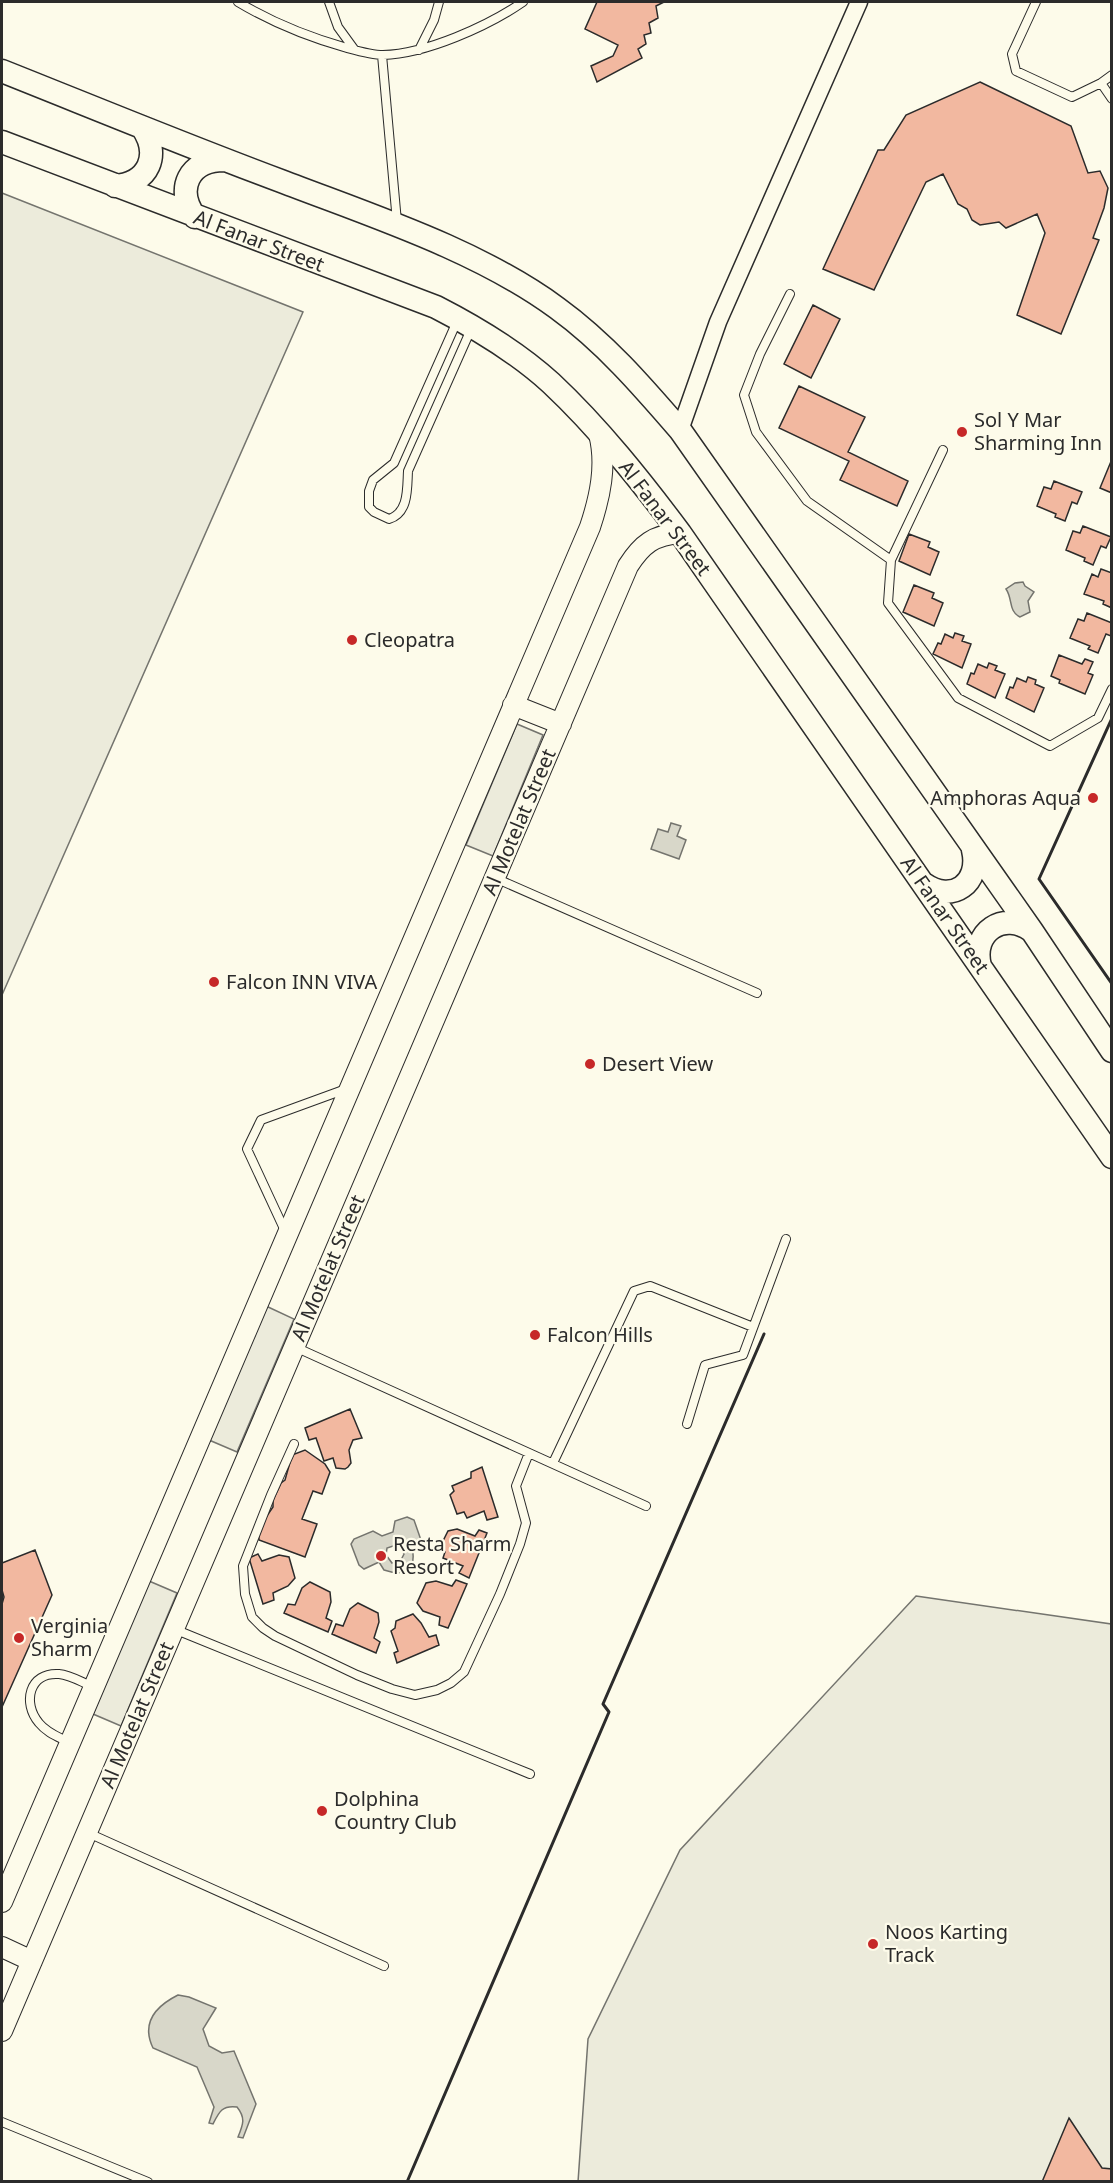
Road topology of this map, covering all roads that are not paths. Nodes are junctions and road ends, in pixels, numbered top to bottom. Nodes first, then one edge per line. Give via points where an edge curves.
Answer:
1 (238, 2) edge
2 (329, 2) edge
3 (440, 2) edge
4 (523, 2) edge
5 (859, 2) edge
6 (1035, 2) edge
7 (354, 50) junction
8 (419, 50) junction
9 (382, 55) junction
10 (2, 72) edge
11 (1112, 75) edge
12 (1101, 83) junction
13 (1112, 99) edge
14 (142, 127) junction
15 (2, 142) edge
16 (224, 160) junction
17 (115, 186) junction
18 (195, 217) junction
19 (398, 225) junction
20 (790, 294) dead end
21 (465, 322) junction
22 (680, 429) junction
23 (599, 434) junction
24 (943, 450) dead end
25 (680, 533) junction
26 (891, 560) junction
27 (1112, 689) edge
28 (513, 705) junction
29 (561, 724) junction
30 (973, 850) junction
31 (495, 878) junction
32 (924, 884) junction
33 (1032, 932) junction
34 (980, 966) junction
35 (757, 993) dead end
36 (1112, 1051) edge
37 (349, 1088) junction
38 (1112, 1157) edge
39 (287, 1234) junction
40 (786, 1239) dead end
41 (753, 1327) junction
42 (295, 1346) junction
43 (687, 1424) dead end
44 (294, 1444) dead end
45 (529, 1453) junction
46 (553, 1463) junction
47 (646, 1506) dead end
48 (174, 1628) junction
49 (94, 1688) junction
50 (70, 1743) junction
51 (530, 1774) dead end
52 (86, 1832) junction
53 (2, 1902) edge
54 (2, 1947) edge
55 (32, 1960) junction
56 (384, 1966) dead end
57 (2, 2031) edge
58 (2, 2122) edge
59 (148, 2181) edge

1 - 7 lane via 288,28
2 - 7 lane via 338,27
3 - 8 lane
4 - 8 lane via 492,21
5 - 22 street via 718,322
6 - 12 lane via 1012,54 1016,71 1072,97
7 - 9 lane
8 - 9 lane
9 - 19 lane
10 - 14 main road
11 - 12 lane
12 - 13 lane
14 - 16 main road
14 - 17 main road via 152,148 146,171 137,180
15 - 17 main road, Al Fanar Street
16 - 18 main road via 201,165 186,184 188,207
16 - 19 main road
17 - 18 main road, Al Fanar Street
18 - 21 main road, Al Fanar Street via 436,307
19 - 22 main road via 507,276 557,308 602,346
20 - 26 lane via 744,395 756,432 807,501
21 - 21 lane via 394,463 373,480 369,507 389,519 400,513 407,494 408,471
21 - 23 main road, Al Fanar Street via 525,362
22 - 30 main road
23 - 25 main road, Al Fanar Street
23 - 28 street via 602,465 596,507
24 - 26 lane
25 - 29 street, Al Motelat Street via 653,539 628,566
25 - 32 main road, Al Fanar Street
26 - 27 lane via 888,603 958,698 1050,746 1098,718
28 - 29 street
28 - 37 street
29 - 31 street, Al Motelat Street
30 - 32 main road via 973,874 962,887 946,892
30 - 33 main road
31 - 35 lane
31 - 42 street, Al Motelat Street
32 - 34 main road, Al Fanar Street
33 - 34 main road via 1009,922 992,928 978,949
33 - 36 main road
34 - 38 main road, Al Fanar Street
37 - 39 street
37 - 39 lane via 261,1120 247,1149
39 - 49 street
40 - 41 lane
41 - 43 lane via 744,1355 705,1365
41 - 46 lane via 650,1286 634,1291
42 - 45 lane
42 - 48 street, Al Motelat Street
44 - 45 lane via 243,1566 244,1594 252,1617 275,1636 357,1675 415,1695 437,1690 464,1672 480,1639 526,1523 516,1486
45 - 46 lane
46 - 47 lane
48 - 51 lane
48 - 52 street, Al Motelat Street
49 - 50 street
49 - 50 lane via 69,1676 53,1674 36,1682 28,1698 29,1708 45,1730
50 - 53 street
52 - 55 street, Al Motelat Street
52 - 56 lane
54 - 55 street
55 - 57 street, Al Motelat Street
58 - 59 lane

